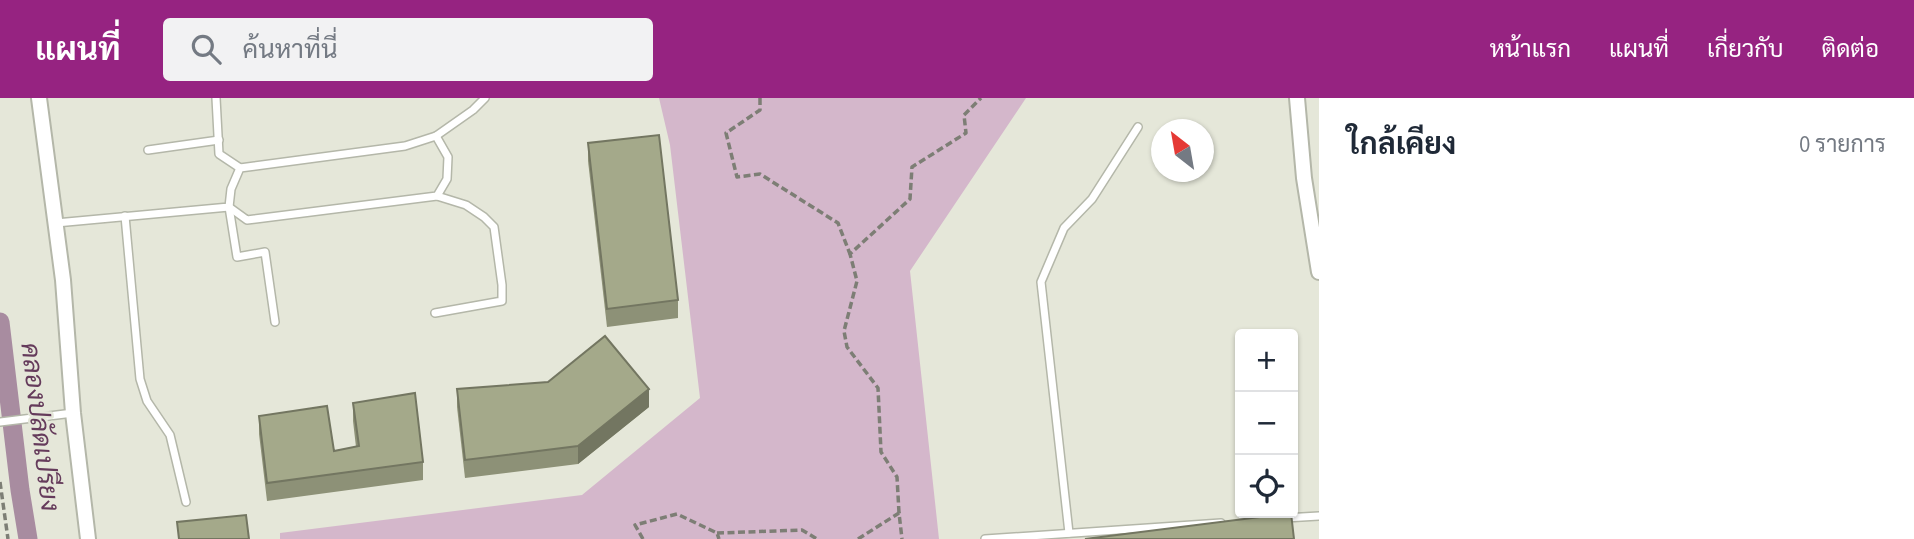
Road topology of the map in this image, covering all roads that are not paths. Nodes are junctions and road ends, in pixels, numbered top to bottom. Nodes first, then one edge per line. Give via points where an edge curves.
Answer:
1 (39, 98) edge
2 (216, 98) edge
3 (485, 98) edge
4 (1297, 98) edge
5 (1138, 127) dead end
6 (436, 136) junction
7 (219, 140) junction
8 (148, 150) dead end
9 (240, 167) junction
10 (437, 196) junction
11 (229, 207) junction
12 (125, 216) junction
13 (55, 223) junction
14 (1319, 272) edge
15 (435, 313) dead end
16 (275, 322) dead end
17 (73, 413) junction
18 (3, 421) edge
19 (186, 502) dead end
20 (1319, 516) edge
21 (1277, 519) edge
22 (1236, 522) edge
23 (1069, 533) junction
24 (88, 539) edge
25 (985, 539) edge

1 - 13 street
2 - 7 lane
3 - 6 lane
4 - 14 street
5 - 23 lane via 1092,199 1064,228 1041,282
6 - 9 lane via 405,146
6 - 10 lane via 448,157 447,179
7 - 8 lane
7 - 9 lane via 219,154
9 - 11 lane
10 - 11 lane via 247,220
10 - 15 lane via 466,205 494,227 502,301
11 - 12 lane
11 - 16 lane via 237,257 265,252
12 - 13 lane
12 - 19 lane via 140,379 147,401 170,435
13 - 17 street
17 - 18 lane
17 - 24 street
20 - 21 lane
22 - 23 lane
23 - 25 lane

